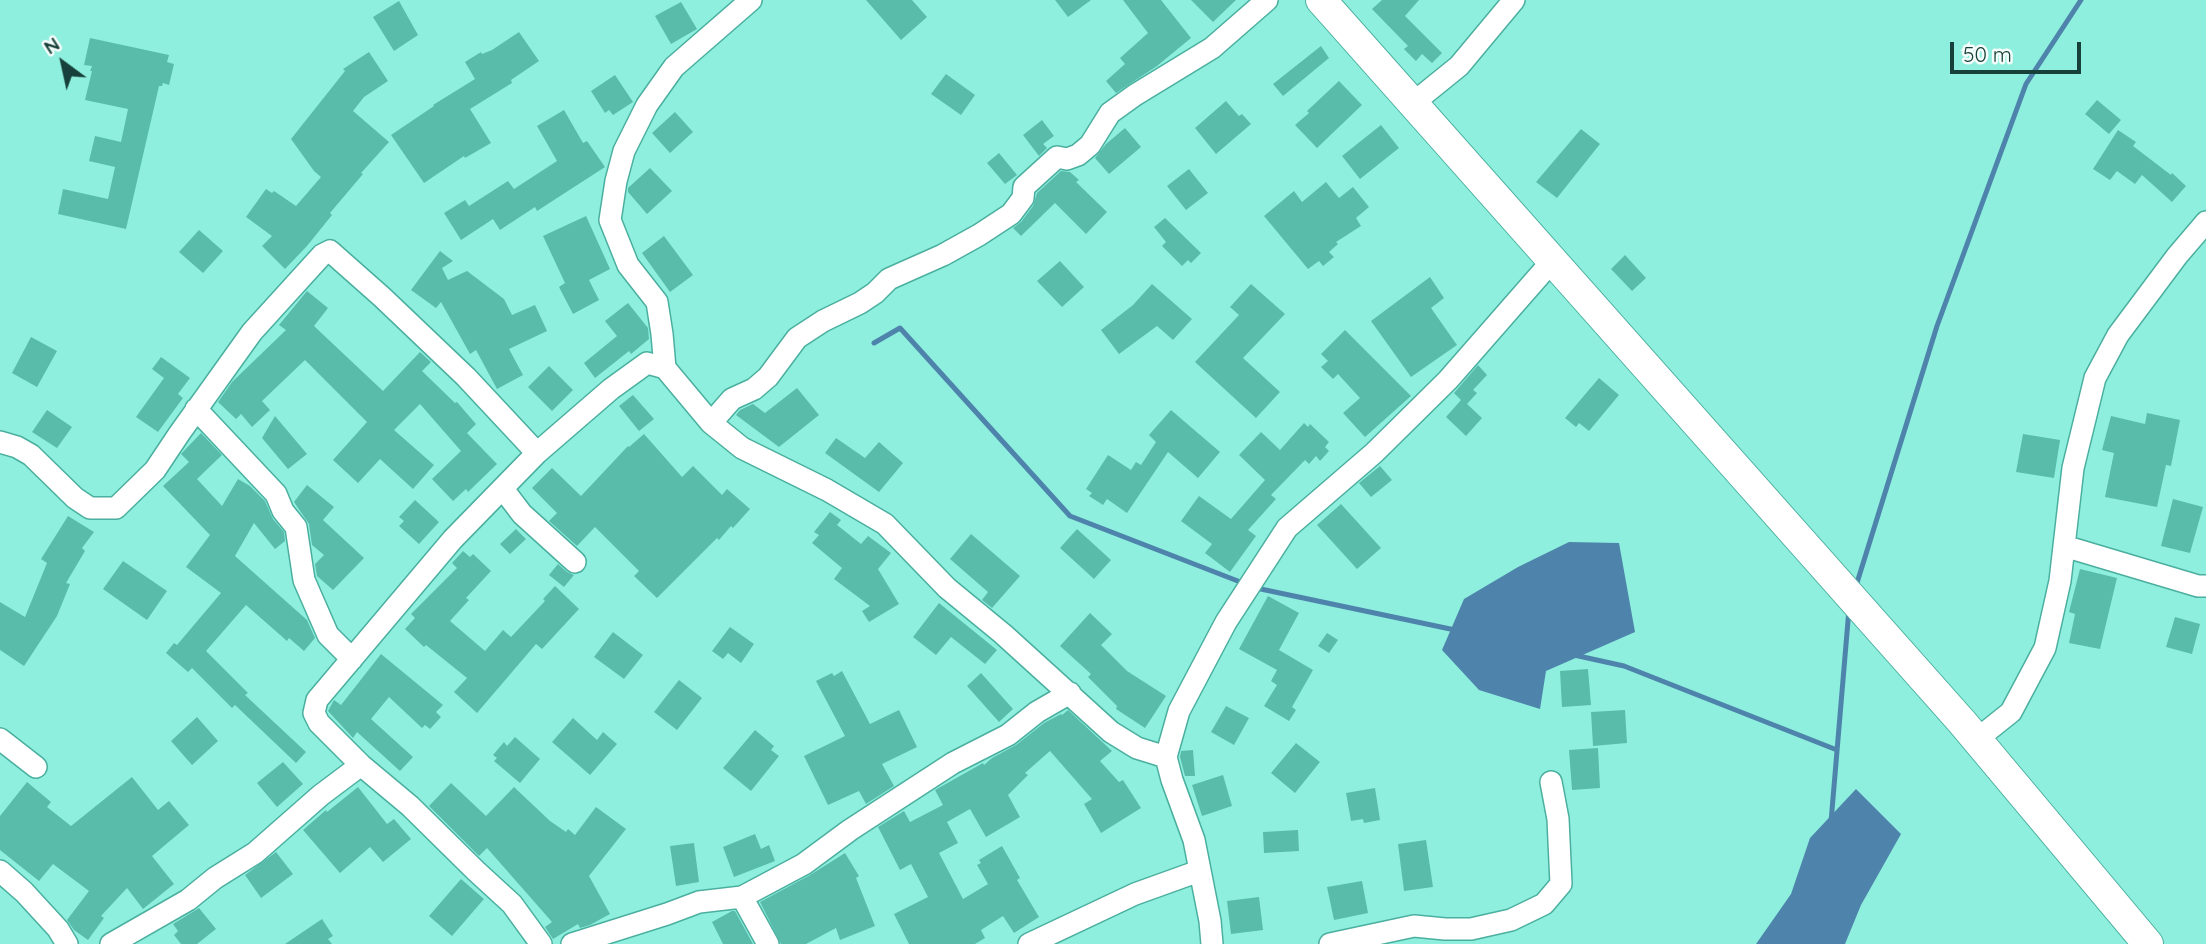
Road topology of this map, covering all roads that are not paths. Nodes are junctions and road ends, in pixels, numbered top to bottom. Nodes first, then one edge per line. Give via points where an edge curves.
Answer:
1 (751, 0) edge
2 (1267, 0) edge
3 (1321, 0) edge
4 (1514, 0) edge
5 (1412, 104) junction
6 (2206, 222) edge
7 (1553, 260) junction
8 (666, 368) junction
9 (196, 409) junction
10 (711, 423) junction
11 (0, 442) edge
12 (537, 453) junction
13 (503, 489) junction
14 (2064, 546) junction
15 (575, 562) dead end
16 (2206, 586) edge
17 (352, 659) junction
18 (1070, 693) junction
19 (1976, 740) junction
20 (1, 741) edge
21 (1166, 757) junction
22 (361, 765) junction
23 (37, 767) dead end
24 (1552, 782) dead end
25 (0, 871) edge
26 (1199, 871) junction
27 (742, 897) junction
28 (67, 944) edge
29 (111, 944) edge
30 (541, 944) edge
31 (572, 944) edge
32 (768, 944) edge
33 (1029, 944) edge
34 (1212, 944) edge
35 (1330, 944) edge
36 (2148, 944) edge

1 - 8 street via 674,67 624,151 616,181 610,220 628,265 657,302
2 - 10 street via 1212,48 1110,113 1078,155 1057,157 1024,187 1023,198 1011,214 943,255 889,279 868,298 797,338 768,377 732,399
3 - 5 main road
4 - 5 street via 1460,66
5 - 7 main road
6 - 14 street via 2119,335 2095,378 2073,468
7 - 19 main road
7 - 21 street via 1448,380 1374,453 1287,528 1196,677 1179,711
8 - 10 street
8 - 12 street via 647,363
9 - 11 street via 155,470 116,508 90,508 31,456
9 - 12 street via 252,332 330,251 466,377
9 - 17 street via 276,494 296,527 304,580 328,635
10 - 18 street via 742,448 827,489 885,524 947,588
12 - 13 street
13 - 15 street via 522,514
13 - 17 street via 453,539
14 - 16 street
14 - 19 street via 2045,649 2011,712
17 - 22 street via 317,700 314,713 318,723
18 - 21 street via 1111,733
18 - 27 street via 1008,735 953,763 804,864
19 - 36 main road
20 - 23 street
21 - 26 street via 1194,840
22 - 29 street via 255,853 188,900
22 - 30 street via 512,904
24 - 35 street via 1560,884 1544,904 1511,920 1471,929 1414,926
25 - 28 street via 58,929
26 - 33 street via 1135,894
26 - 34 street
27 - 31 street via 699,902
27 - 32 street

